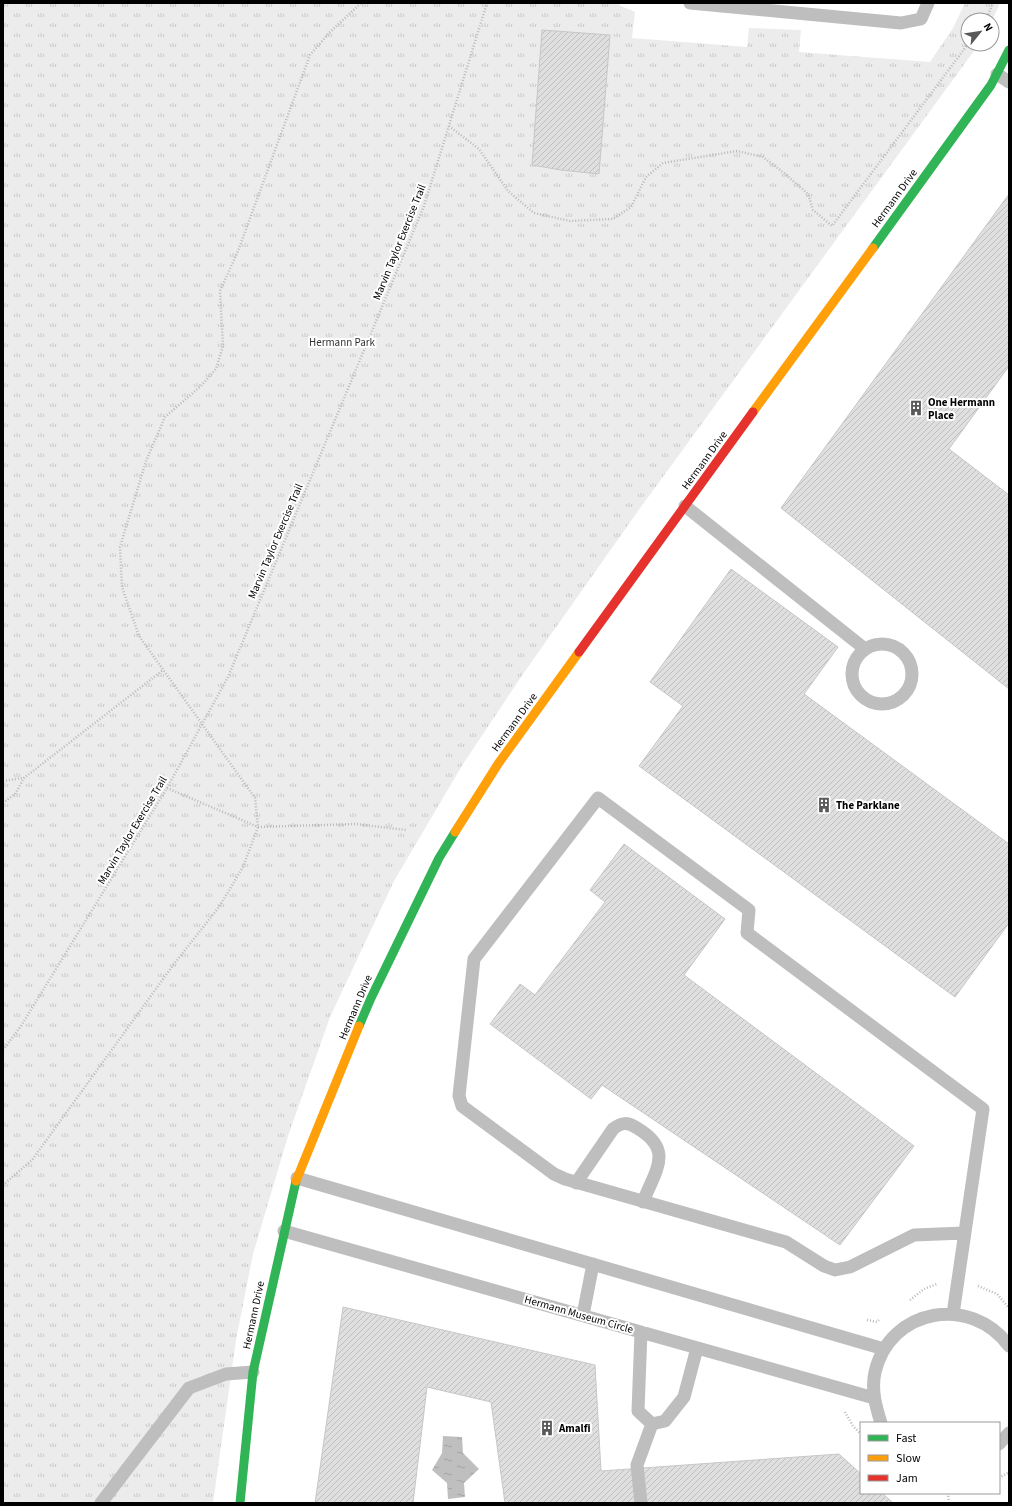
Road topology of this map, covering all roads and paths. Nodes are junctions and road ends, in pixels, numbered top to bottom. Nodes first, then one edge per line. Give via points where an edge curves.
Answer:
1 (361, 3) edge
2 (486, 3) edge
3 (690, 3) edge
4 (928, 3) edge
5 (1009, 50) edge
6 (962, 52) edge
7 (997, 74) junction
8 (1009, 82) edge
9 (449, 126) junction
10 (685, 506) junction
11 (865, 649) junction
12 (163, 670) junction
13 (202, 724) junction
14 (24, 778) junction
15 (3, 781) edge
16 (167, 788) junction
17 (3, 803) edge
18 (258, 827) junction
19 (406, 830) dead end
20 (3, 1050) edge
21 (297, 1178) junction
22 (576, 1183) junction
23 (3, 1185) edge
24 (643, 1202) junction
25 (284, 1232) junction
26 (964, 1233) junction
27 (593, 1264) junction
28 (958, 1282) junction
29 (907, 1302) dead end
30 (1009, 1308) edge
31 (953, 1314) junction
32 (583, 1315) junction
33 (883, 1318) dead end
34 (861, 1319) dead end
35 (641, 1332) junction
36 (1009, 1346) edge
37 (697, 1348) junction
38 (884, 1349) junction
39 (253, 1372) junction
40 (874, 1398) junction
41 (881, 1422) edge
42 (652, 1424) junction
43 (1009, 1433) edge
44 (1000, 1443) edge
45 (1009, 1472) edge
46 (1000, 1477) edge
47 (101, 1503) edge
48 (240, 1503) edge
49 (640, 1503) edge

1 - 12 path via 310,55 238,251 220,291 222,346 216,369 165,418 146,461 120,547 122,587 139,636
2 - 9 path, Marvin Taylor Exercise Trail
3 - 4 lane via 901,23 921,19
5 - 7 street, Hermann Drive
6 - 9 path via 832,226 814,210 808,194 784,173 763,157 737,151 663,163 646,177 631,207 613,219 570,221 534,213 508,191 479,149
7 - 8 lane
7 - 10 street, Hermann Drive
9 - 13 path, Marvin Taylor Exercise Trail via 421,214 228,677
10 - 11 lane
10 - 21 street, Hermann Drive via 498,764 439,858 371,998
11 - 11 lane via 858,656 852,674 858,693 875,703 885,704 903,696 912,679 908,660 902,652 884,644
12 - 13 path
12 - 14 path
13 - 16 path, Marvin Taylor Exercise Trail
13 - 18 path via 255,798
14 - 15 path
14 - 17 path via 15,794
16 - 18 path
16 - 20 path, Marvin Taylor Exercise Trail via 21,1026
18 - 19 path via 356,824
18 - 23 path via 243,867 219,907 174,964 32,1160
21 - 25 street, Hermann Drive
21 - 27 lane
22 - 24 lane
22 - 24 lane via 613,1129 620,1123 628,1122 654,1140 660,1150 659,1161
22 - 26 lane via 554,1174 462,1106 459,1096 474,959 598,798 750,910 747,933 983,1109
24 - 26 lane via 786,1242 835,1270 850,1267 914,1235
25 - 32 lane, Hermann Museum Circle
25 - 39 street, Hermann Drive
26 - 28 lane
27 - 32 lane
27 - 38 lane
28 - 29 path via 948,1280 924,1289
28 - 30 path via 976,1285 997,1294
28 - 31 lane
31 - 36 lane via 978,1320 1000,1334
31 - 38 lane via 933,1315 914,1322 897,1333
32 - 35 lane, Hermann Museum Circle
33 - 34 path via 877,1322
35 - 37 lane, Hermann Museum Circle
35 - 42 lane via 638,1411
37 - 40 lane, Hermann Museum Circle
37 - 42 lane via 684,1397 665,1421
38 - 40 lane via 875,1373
39 - 47 lane via 226,1374 189,1388
39 - 48 street, Hermann Drive
40 - 41 lane
42 - 49 lane via 637,1465
43 - 44 lane
45 - 46 path

